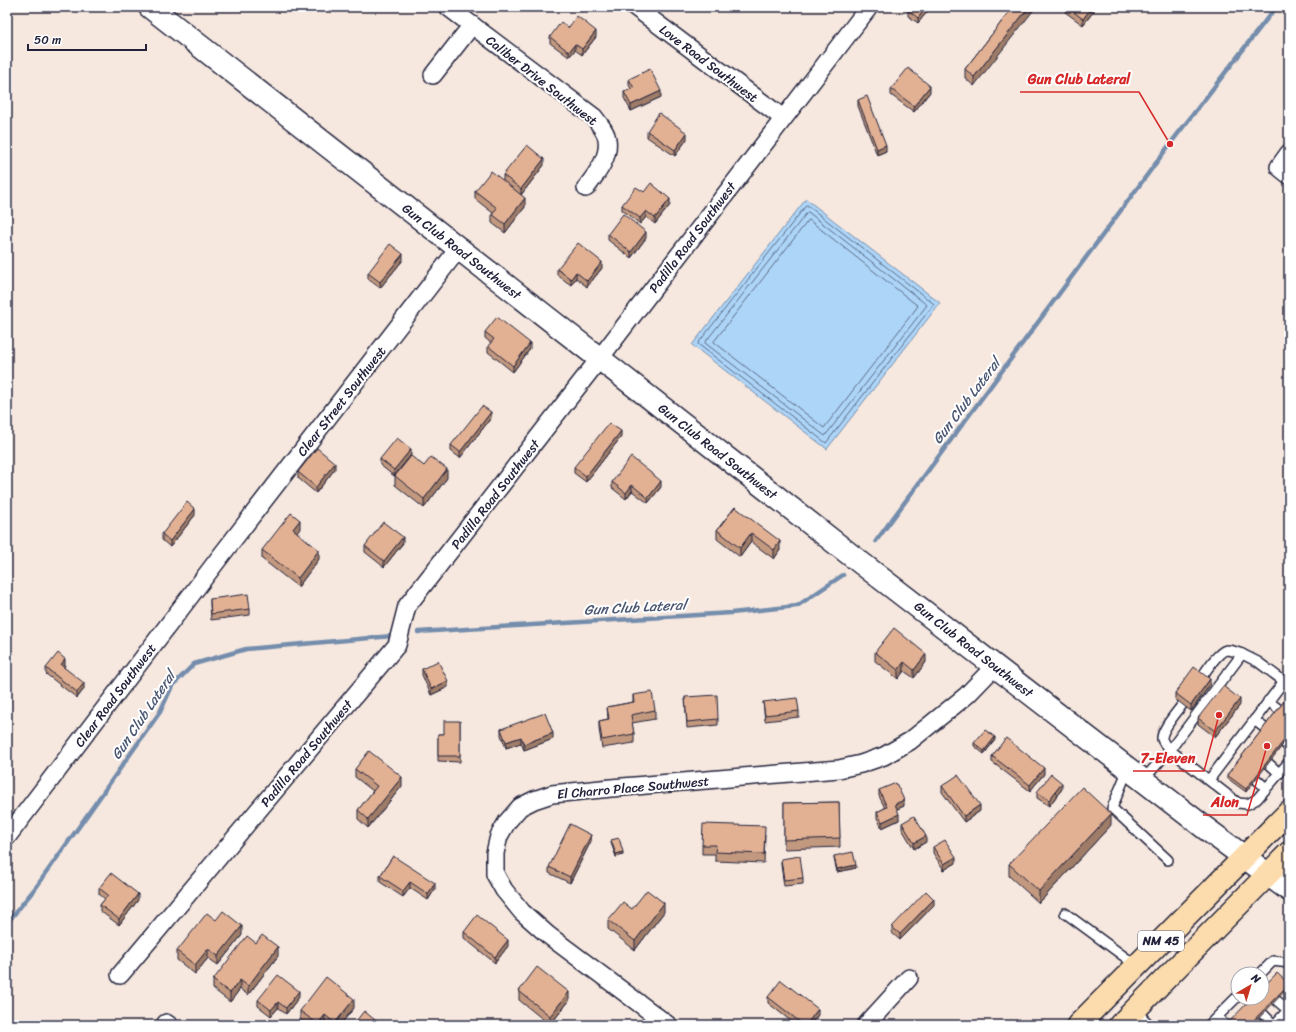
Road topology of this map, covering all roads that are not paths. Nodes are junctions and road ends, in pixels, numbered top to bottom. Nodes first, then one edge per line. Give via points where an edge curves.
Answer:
1 (150, 7) edge
2 (448, 7) edge
3 (635, 7) edge
4 (868, 7) edge
5 (472, 25) junction
6 (433, 75) dead end
7 (782, 118) junction
8 (1289, 153) edge
9 (1289, 175) edge
10 (586, 188) dead end
11 (459, 248) junction
12 (600, 358) junction
13 (223, 553) joint
14 (1242, 654) junction
15 (995, 666) junction
16 (1201, 678) edge
17 (1286, 683) edge
18 (1268, 701) junction
19 (1182, 705) edge
20 (1280, 710) edge
21 (1254, 720) junction
22 (1266, 729) edge
23 (1170, 750) junction
24 (1289, 762) edge
25 (1268, 764) edge
26 (1279, 773) junction
27 (1136, 774) junction
28 (1256, 779) edge
29 (1209, 780) junction
30 (1266, 788) junction
31 (1289, 812) edge
32 (7, 837) edge
33 (1289, 853) edge
34 (1245, 857) junction
35 (1168, 860) dead end
36 (1268, 874) junction
37 (1289, 890) edge
38 (1065, 913) dead end
39 (1289, 963) edge
40 (1137, 966) junction
41 (1268, 966) edge
42 (120, 975) dead end
43 (909, 978) dead end
44 (1276, 1000) edge
45 (1231, 1006) edge
46 (1288, 1009) edge
47 (1263, 1014) edge
48 (1217, 1017) junction
49 (1135, 1020) edge
50 (668, 1025) edge
51 (866, 1025) edge
52 (1078, 1025) edge
53 (1209, 1025) edge
54 (1225, 1025) edge
55 (1274, 1025) edge

1 - 11 street, Gun Club Road Southwest
2 - 5 street, Caliber Drive Southwest
3 - 7 street, Love Road Southwest
4 - 7 street, Padilla Road Southwest
5 - 6 street
5 - 10 street, Caliber Drive Southwest via 594,118 603,128 607,139 604,159
7 - 12 street, Padilla Road Southwest
8 - 9 street via 1279,167
11 - 12 street, Gun Club Road Southwest
11 - 13 street, Clear Street Southwest
12 - 15 street, Gun Club Road Southwest
12 - 42 street, Padilla Road Southwest via 407,606 397,645
13 - 32 street, Clear Road Southwest
14 - 16 lane via 1225,650
14 - 17 lane via 1258,662
14 - 23 lane
15 - 27 street, Gun Club Road Southwest
15 - 50 street, El Charro Place Southwest via 968,694 910,741 884,756 862,764 839,769 552,794 520,807 499,836 495,853 495,874 504,890 522,912 548,935
17 - 18 lane
18 - 20 lane
18 - 21 lane
19 - 23 lane via 1162,735 1162,741
21 - 22 lane
21 - 29 lane via 1242,742
23 - 27 lane
23 - 29 lane
24 - 26 lane
25 - 26 lane
26 - 30 lane
27 - 34 street, Gun Club Road Southwest
27 - 35 lane via 1112,808
28 - 30 lane
29 - 30 lane via 1238,803 1248,804 1257,799
31 - 34 main road, NM 45
33 - 36 main road, NM 45
34 - 36 street, Gun Club Road Southwest
34 - 40 main road, NM 45
36 - 37 street, Gun Club Road Southwest
36 - 49 main road, NM 45
38 - 40 lane
39 - 41 lane via 1273,961
40 - 52 main road, NM 45
43 - 51 street
44 - 46 lane
45 - 48 lane
46 - 55 lane
47 - 55 lane
48 - 53 lane
48 - 54 lane

